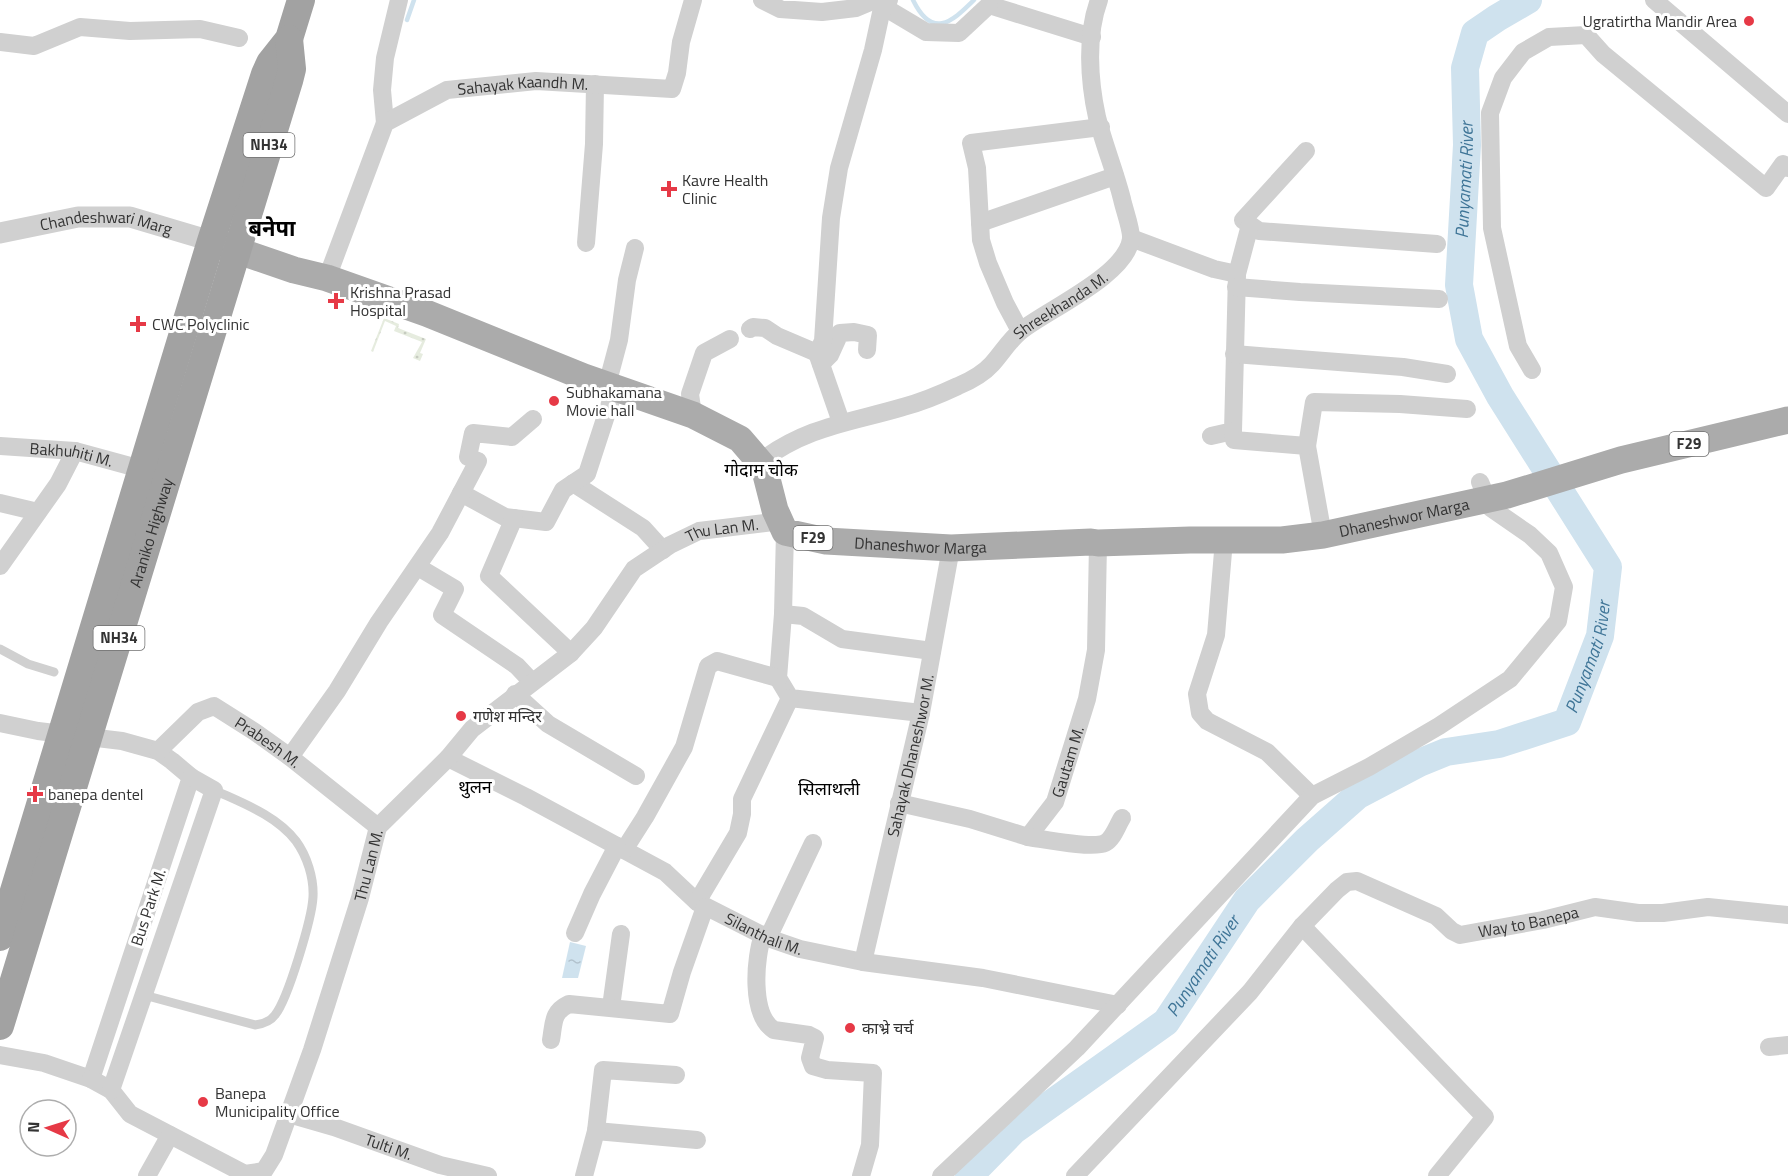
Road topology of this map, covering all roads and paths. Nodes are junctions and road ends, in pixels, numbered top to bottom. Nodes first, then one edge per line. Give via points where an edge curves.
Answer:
1 (301, 0) edge
2 (399, 0) edge
3 (693, 0) edge
4 (762, 0) edge
5 (1099, 0) edge
6 (1654, 0) edge
7 (882, 2) edge
8 (988, 3) edge
9 (239, 38) dead end
10 (1092, 38) junction
11 (0, 42) edge
12 (595, 84) junction
13 (1788, 114) edge
14 (385, 123) junction
15 (1101, 127) junction
16 (1306, 151) dead end
17 (1786, 163) edge
18 (1115, 176) junction
19 (980, 223) junction
20 (1250, 225) junction
21 (0, 233) edge
22 (1131, 238) junction
23 (586, 243) dead end
24 (1437, 244) dead end
25 (224, 246) junction
26 (635, 248) dead end
27 (327, 278) junction
28 (1237, 280) junction
29 (1439, 299) dead end
30 (750, 329) dead end
31 (1020, 330) junction
32 (730, 339) dead end
33 (867, 350) dead end
34 (1234, 354) junction
35 (819, 359) junction
36 (1532, 370) dead end
37 (1447, 374) dead end
38 (611, 387) junction
39 (1467, 409) dead end
40 (693, 414) junction
41 (532, 419) dead end
42 (1788, 420) edge
43 (841, 422) junction
44 (1233, 431) junction
45 (1211, 435) dead end
46 (0, 446) edge
47 (1307, 446) junction
48 (75, 451) junction
49 (760, 461) junction
50 (141, 469) junction
51 (573, 483) junction
52 (1492, 492) junction
53 (461, 493) junction
54 (0, 503) edge
55 (38, 512) junction
56 (514, 518) junction
57 (783, 527) junction
58 (1323, 535) junction
59 (1224, 540) junction
60 (1098, 543) junction
61 (951, 548) junction
62 (663, 550) junction
63 (0, 566) edge
64 (418, 567) junction
65 (783, 614) junction
66 (0, 649) edge
67 (932, 651) junction
68 (571, 653) junction
69 (54, 672) dead end
70 (778, 678) junction
71 (532, 682) junction
72 (515, 694) junction
73 (790, 698) junction
74 (921, 713) junction
75 (0, 723) edge
76 (76, 735) junction
77 (158, 751) junction
78 (290, 758) junction
79 (448, 758) junction
80 (636, 776) dead end
81 (190, 777) junction
82 (214, 790) junction
83 (1312, 796) junction
84 (899, 803) junction
85 (1122, 818) dead end
86 (378, 827) junction
87 (1028, 837) junction
88 (813, 843) dead end
89 (620, 848) junction
90 (701, 904) junction
91 (1788, 915) edge
92 (1302, 926) junction
93 (575, 933) dead end
94 (621, 934) dead end
95 (765, 936) junction
96 (0, 938) edge
97 (863, 962) junction
98 (144, 995) junction
99 (1118, 1005) junction
100 (611, 1007) junction
101 (0, 1026) edge
102 (551, 1040) dead end
103 (1788, 1045) edge
104 (1769, 1047) dead end
105 (0, 1055) edge
106 (676, 1075) dead end
107 (91, 1079) junction
108 (111, 1090) junction
109 (289, 1114) junction
110 (596, 1131) junction
111 (171, 1135) junction
112 (697, 1140) dead end
113 (442, 1170) edge
114 (148, 1175) edge
115 (488, 1176) edge
116 (584, 1176) edge
117 (861, 1176) edge
118 (941, 1176) edge
119 (1075, 1176) edge
120 (1437, 1176) edge

1 - 25 highway, Araniko Highway / NH34 via 289,39 289,81
2 - 14 street via 385,58
3 - 12 street, Sahayak Kaandh M. via 672,89
4 - 7 street via 780,9 822,12
5 - 10 street
6 - 13 street
7 - 8 street via 926,32 959,33
7 - 35 street via 870,61 838,168
8 - 10 street
9 - 11 street via 200,28 130,31 80,27 34,46
10 - 15 street via 1092,75
12 - 14 street, Sahayak Kaandh M. via 536,81 447,90
12 - 23 street
14 - 27 street
15 - 18 street
15 - 19 street via 971,143 977,168
16 - 20 street via 1243,220
17 - 36 street via 1766,188 1603,54 1586,35 1549,37 1523,52 1503,78 1490,113 1492,228 1518,346
18 - 19 street
18 - 22 street
19 - 31 street via 988,263
20 - 24 street via 1259,231
20 - 28 street
21 - 25 street, Chandeshwari Marg via 78,217 130,217
22 - 28 street
22 - 31 street, Shreekhanda M. via 1122,259 1112,269
25 - 27 main road, F29
25 - 50 highway, Araniko Highway / NH34
25 - 76 highway, Araniko Highway / NH34
26 - 38 street
27 - 38 main road, F29
28 - 29 street via 1300,292
28 - 34 street
30 - 35 street via 765,328
31 - 43 street, Shreekhanda M. via 990,366 971,381 905,407
32 - 40 street via 704,353 690,394
33 - 35 street via 868,335 840,333 830,355
34 - 37 street
34 - 44 street
35 - 43 street
38 - 40 main road, F29
38 - 51 street via 587,474
39 - 47 street via 1314,402
40 - 49 main road, F29 via 740,439
41 - 53 street via 512,437 473,433 468,457 478,461
42 - 52 main road, F29
43 - 49 street, Shreekhanda M. via 781,446
44 - 45 street
44 - 47 street via 1234,440
46 - 48 street, Bakhuhiti M.
47 - 58 street
48 - 50 street, Bakhuhiti M.
48 - 55 street
49 - 57 main road, F29
50 - 76 highway, Araniko Highway / NH34
51 - 56 street via 563,490 546,522
51 - 62 street via 643,528
52 - 58 main road, Dhaneshwor Marga / F29
52 - 83 street via 1491,508 1549,553 1564,587 1558,621 1510,679 1439,726
53 - 56 street
53 - 64 street
54 - 55 street
55 - 63 street
56 - 68 street via 489,576
57 - 61 main road, Dhaneshwor Marga / F29 via 826,541
57 - 62 street, Thu Lan M. via 699,531
57 - 65 street
58 - 59 main road, Dhaneshwor Marga / F29
59 - 60 main road, Dhaneshwor Marga / F29
59 - 83 street via 1216,635 1197,694 1200,713 1207,721 1267,752
60 - 61 main road, Dhaneshwor Marga / F29
60 - 87 street, Gautam M. via 1096,650 1087,699 1055,802
61 - 67 street, Sahayak Dhaneshwor M.
62 - 68 street, Thu Lan M. via 634,569 594,628
64 - 71 street via 455,589 442,615 517,666
64 - 78 street
65 - 67 street via 803,616 842,639
65 - 70 street
66 - 69 lane
67 - 74 street, Sahayak Dhaneshwor M.
68 - 71 street, Thu Lan M.
70 - 73 street
70 - 89 street via 717,661 708,666 684,747 645,817
71 - 72 street, Thu Lan M.
72 - 79 street, Thu Lan M. via 472,729
72 - 80 street via 548,724
73 - 74 street
73 - 90 street via 742,798 738,833
74 - 84 street, Sahayak Dhaneshwor M.
75 - 76 street
76 - 77 street
76 - 96 highway, Araniko Highway / NH34
76 - 101 highway, Araniko Highway / NH34
77 - 78 street, Prabesh M. via 198,712 214,706
77 - 81 street
78 - 86 street, Prabesh M.
79 - 86 street, Thu Lan M.
79 - 89 street, Silanthali M.
81 - 82 street
81 - 107 street, Bus Park M.
82 - 98 street
82 - 98 lane via 269,816 296,840 311,872 314,896 310,917 284,1001 274,1017 255,1025
83 - 99 street
84 - 87 street
84 - 97 street, Sahayak Dhaneshwor M.
85 - 87 street via 1102,844
86 - 109 street, Thu Lan M. via 360,897
88 - 95 street
89 - 90 street, Silanthali M. via 665,872
89 - 93 street via 592,894
90 - 95 street, Silanthali M.
90 - 100 street via 670,1014
91 - 92 street, Way to Banepa via 1708,908 1638,912 1595,906 1460,935 1436,916 1357,881 1347,882 1337,890
92 - 119 street via 1250,992
92 - 120 street via 1485,1117
94 - 100 street
95 - 97 street, Silanthali M. via 800,949
95 - 117 street via 757,951 758,993 770,1027 815,1038 810,1058 813,1066 873,1073 870,1145
97 - 99 street, Silanthali M. via 983,978
98 - 108 street
99 - 118 street
100 - 102 street via 569,1004 561,1008 555,1015
103 - 104 street
105 - 107 street via 44,1063
106 - 110 street via 603,1070
107 - 108 street, Thu Lan M.
108 - 111 street, Thu Lan M. via 130,1114
109 - 111 street, Thu Lan M. via 264,1171 245,1174
109 - 113 street, Tulti M. via 334,1127
110 - 112 street
110 - 116 street
111 - 114 street
113 - 115 street, Tulti M.

